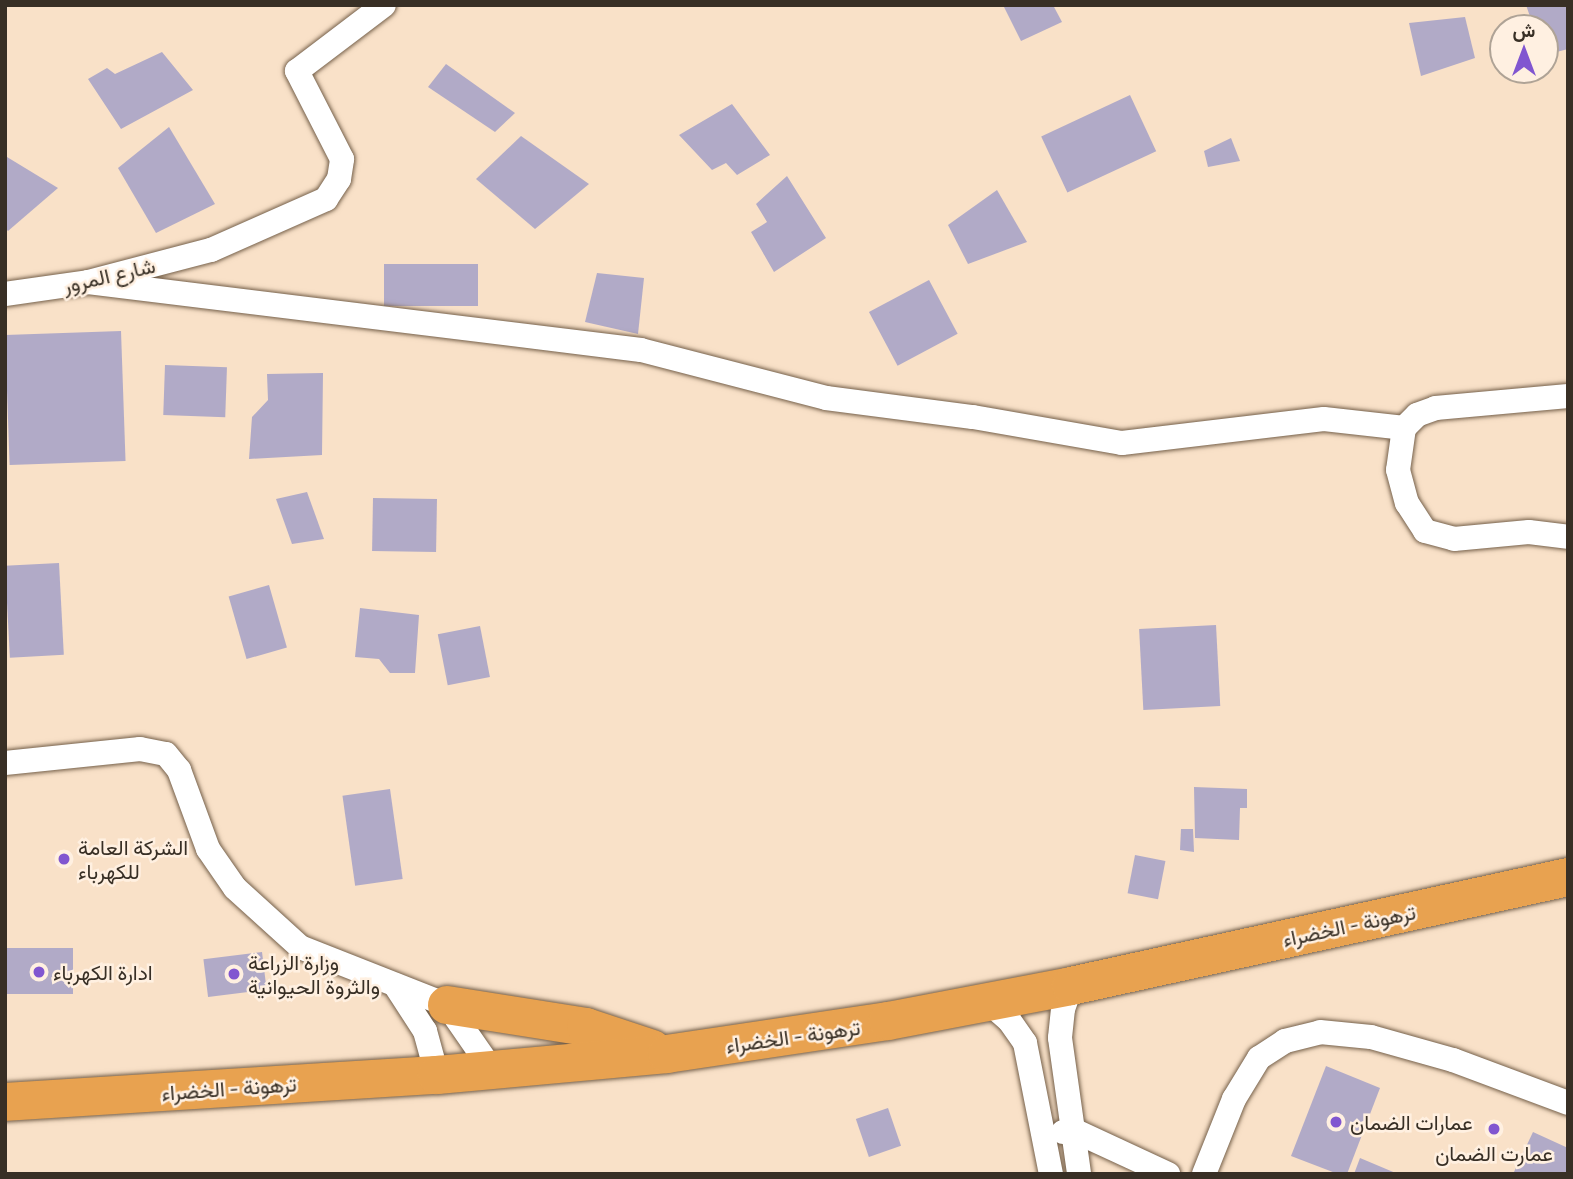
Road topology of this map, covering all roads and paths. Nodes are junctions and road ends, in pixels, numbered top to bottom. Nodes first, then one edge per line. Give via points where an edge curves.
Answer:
1 (384, 5) edge
2 (88, 282) junction
3 (5, 294) edge
4 (1568, 396) edge
5 (1404, 428) junction
6 (1568, 537) edge
7 (5, 763) edge
8 (1568, 877) edge
9 (395, 985) junction
10 (1071, 986) junction
11 (989, 1002) junction
12 (447, 1005) junction
13 (667, 1054) junction
14 (492, 1070) junction
15 (436, 1075) junction
16 (5, 1102) edge
17 (1568, 1103) edge
18 (1073, 1130) junction
19 (1045, 1135) junction
20 (1051, 1174) edge
21 (1079, 1174) edge
22 (1168, 1174) edge
23 (1204, 1174) edge

1 - 2 street, شارع المرور via 297,71 342,159 339,179 326,199 211,250
2 - 3 street, شارع المرور
2 - 5 street via 641,350 825,398 1122,443 1324,419
4 - 5 street via 1436,408 1417,415
5 - 6 street via 1398,470 1407,503 1425,531 1454,539 1529,533
7 - 9 street via 140,749 166,754 179,770 208,849 235,888 300,947
8 - 10 highway, ترهونة - الخضراء
9 - 12 street
9 - 15 street via 425,1031
10 - 11 highway, ترهونة - الخضراء
10 - 18 street via 1060,1038
11 - 13 highway, ترهونة - الخضراء
11 - 19 street via 1026,1043
12 - 13 highway via 586,1027
12 - 14 street
13 - 14 highway, ترهونة - الخضراء
14 - 15 highway, ترهونة - الخضراء
15 - 16 highway, ترهونة - الخضراء
17 - 23 street via 1453,1060 1371,1037 1320,1032 1285,1041 1259,1058 1234,1099
18 - 19 street
18 - 21 street
18 - 22 street
19 - 20 street

